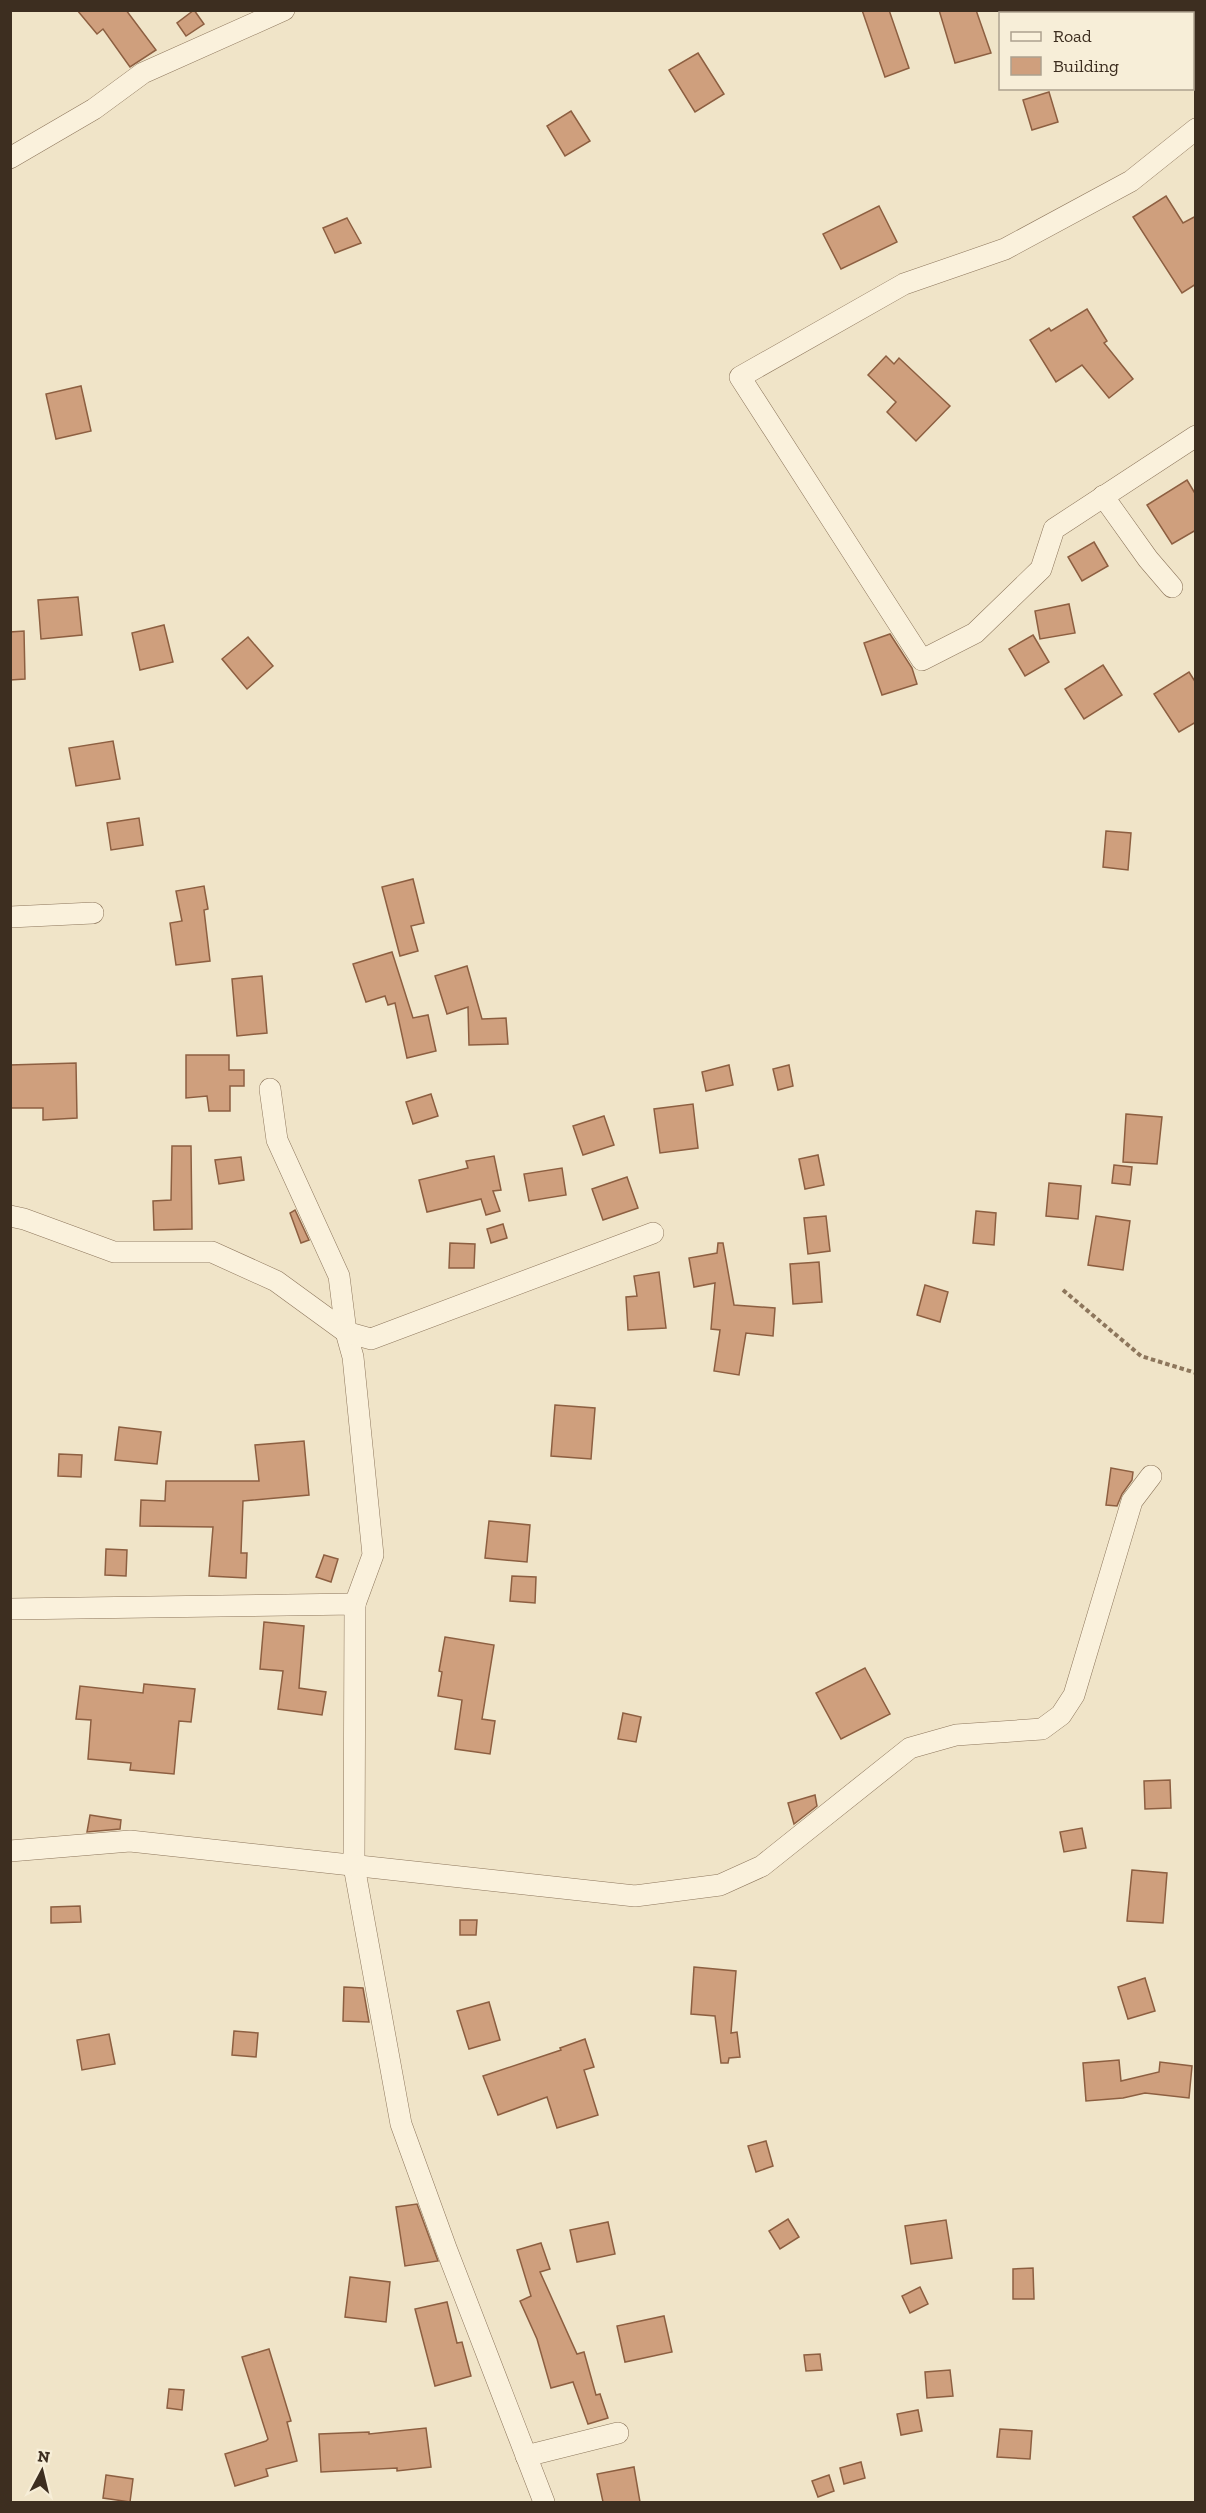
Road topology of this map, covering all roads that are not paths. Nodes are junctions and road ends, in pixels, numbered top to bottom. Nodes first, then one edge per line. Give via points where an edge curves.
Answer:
1 (284, 10) edge
2 (1196, 129) edge
3 (10, 158) edge
4 (1196, 436) edge
5 (1103, 495) junction
6 (1172, 587) dead end
7 (93, 913) dead end
8 (10, 917) edge
9 (270, 1089) dead end
10 (10, 1216) edge
11 (653, 1233) dead end
12 (346, 1332) junction
13 (1151, 1476) dead end
14 (355, 1604) junction
15 (10, 1609) edge
16 (10, 1851) edge
17 (354, 1866) junction
18 (618, 2433) dead end
19 (526, 2456) junction
20 (544, 2502) edge

1 - 3 street via 143,73 94,109
2 - 5 street via 1131,181 1005,249 904,284 740,377 922,660 975,633 1041,569 1054,529
4 - 5 street
5 - 6 street
7 - 8 street
9 - 12 street via 277,1140 339,1276
10 - 12 street via 114,1252 212,1252 276,1281
11 - 12 street via 371,1339
12 - 14 street via 353,1357 373,1555
13 - 17 street via 1132,1501 1074,1695 1061,1716 1042,1729 956,1735 910,1748 762,1866 720,1886 635,1896
14 - 15 street
14 - 17 street
16 - 17 street via 130,1841
17 - 19 street via 401,2124
18 - 19 street
19 - 20 street

